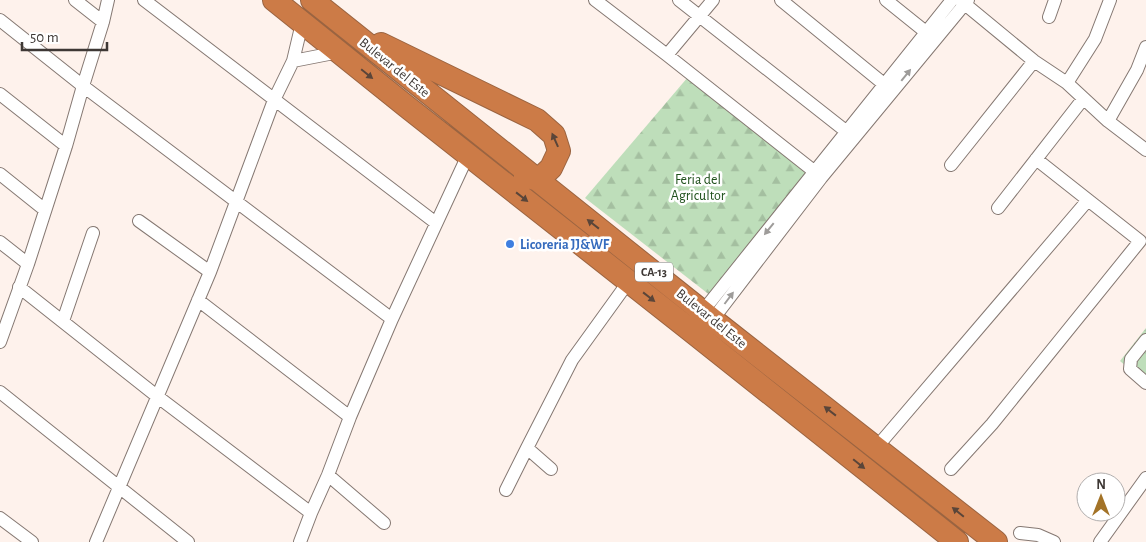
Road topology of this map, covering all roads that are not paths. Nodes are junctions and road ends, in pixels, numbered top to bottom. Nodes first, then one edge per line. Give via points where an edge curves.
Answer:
1 (75, 0) edge
2 (108, 0) edge
3 (144, 0) edge
4 (274, 0) edge
5 (312, 0) edge
6 (595, 0) edge
7 (679, 0) edge
8 (713, 0) edge
9 (781, 0) edge
10 (886, 0) edge
11 (1055, 0) edge
12 (1110, 0) edge
13 (961, 1) edge
14 (700, 16) junction
15 (1049, 17) dead end
16 (0, 20) edge
17 (104, 22) junction
18 (302, 23) junction
19 (344, 26) junction
20 (927, 33) junction
21 (1146, 47) edge
22 (339, 52) junction
23 (666, 55) junction
24 (293, 61) junction
25 (1034, 61) junction
26 (1067, 84) junction
27 (885, 85) junction
28 (83, 86) junction
29 (0, 94) edge
30 (1083, 99) junction
31 (274, 100) junction
32 (406, 106) junction
33 (1108, 121) junction
34 (847, 132) junction
35 (66, 146) junction
36 (1146, 150) edge
37 (468, 154) junction
38 (1036, 159) junction
39 (951, 165) dead end
40 (0, 174) edge
41 (818, 175) junction
42 (538, 180) junction
43 (1088, 200) junction
44 (237, 201) junction
45 (998, 208) dead end
46 (45, 210) junction
47 (138, 220) dead end
48 (436, 223) junction
49 (93, 233) dead end
50 (0, 242) edge
51 (28, 264) junction
52 (210, 272) junction
53 (629, 282) junction
54 (19, 287) junction
55 (198, 300) junction
56 (392, 319) junction
57 (63, 321) junction
58 (701, 324) junction
59 (1, 334) edge
60 (1146, 340) edge
61 (1146, 383) edge
62 (0, 392) edge
63 (158, 397) junction
64 (350, 417) junction
65 (527, 448) junction
66 (876, 448) junction
67 (552, 469) dead end
68 (951, 469) dead end
69 (328, 475) junction
70 (1146, 478) edge
71 (119, 486) junction
72 (506, 490) dead end
73 (311, 513) junction
74 (0, 518) edge
75 (384, 523) dead end
76 (1020, 533) dead end
77 (32, 542) edge
78 (96, 542) edge
79 (188, 542) edge
80 (300, 542) edge
81 (957, 542) edge
82 (996, 542) edge
83 (1054, 542) edge
84 (1100, 542) edge

1 - 17 street
2 - 17 street
3 - 31 street
4 - 18 highway, Bulevar del Este / CA-13
5 - 19 highway, Bulevar del Este / CA-13
6 - 23 street
7 - 14 street
8 - 14 street
9 - 27 street
10 - 20 street
11 - 15 street
12 - 26 street via 1095,39
13 - 20 street
13 - 25 street
41 -> 13 street
14 - 23 street
14 - 34 street
16 - 28 street
17 - 28 street
18 - 22 highway, Bulevar del Este / CA-13
18 - 24 street
19 - 42 highway, Bulevar del Este / CA-13
42 -> 19 highway via 551,168 559,151 554,135 537,120
20 - 27 street
21 - 33 street via 1137,70
22 - 24 street
22 -> 32 highway, Bulevar del Este / CA-13
23 - 41 street
24 - 31 street
25 - 26 street
25 - 39 street
26 - 30 street
27 - 34 street
28 - 35 street
28 - 44 street
29 - 35 street
30 - 33 street
30 - 38 street
31 - 44 street
31 - 48 street
32 - 37 highway, Bulevar del Este / CA-13
32 - 42 highway via 435,114 508,170
33 - 36 street
34 - 41 street
35 - 46 street
37 - 48 street
37 -> 53 highway, Bulevar del Este / CA-13
38 - 43 street
38 - 45 street
40 - 46 street
41 - 58 street
58 -> 42 highway, Bulevar del Este / CA-13
43 - 66 street
43 - 68 street via 1140,240 992,424
44 - 52 street
44 - 56 street
46 - 51 street
47 - 52 street
48 - 56 street
49 - 57 street
50 - 51 street
51 - 54 street
52 - 55 street
53 -> 58 highway, Bulevar del Este / CA-13
53 - 65 street via 572,360
54 - 57 street
54 - 59 street
55 - 63 street
55 - 64 street
56 - 64 street
57 - 63 street
66 -> 58 highway, Bulevar del Este / CA-13
58 -> 81 highway, Bulevar del Este / CA-13
60 - 61 street via 1131,359 1130,369
62 - 71 street
63 - 71 street
63 - 73 street
64 - 69 street
65 - 67 street
65 - 72 street
82 -> 66 highway, Bulevar del Este / CA-13
69 - 73 street
69 - 75 street
70 - 84 street
71 - 78 street
71 - 79 street
73 - 80 street
74 - 77 street
76 - 83 street via 1038,535

